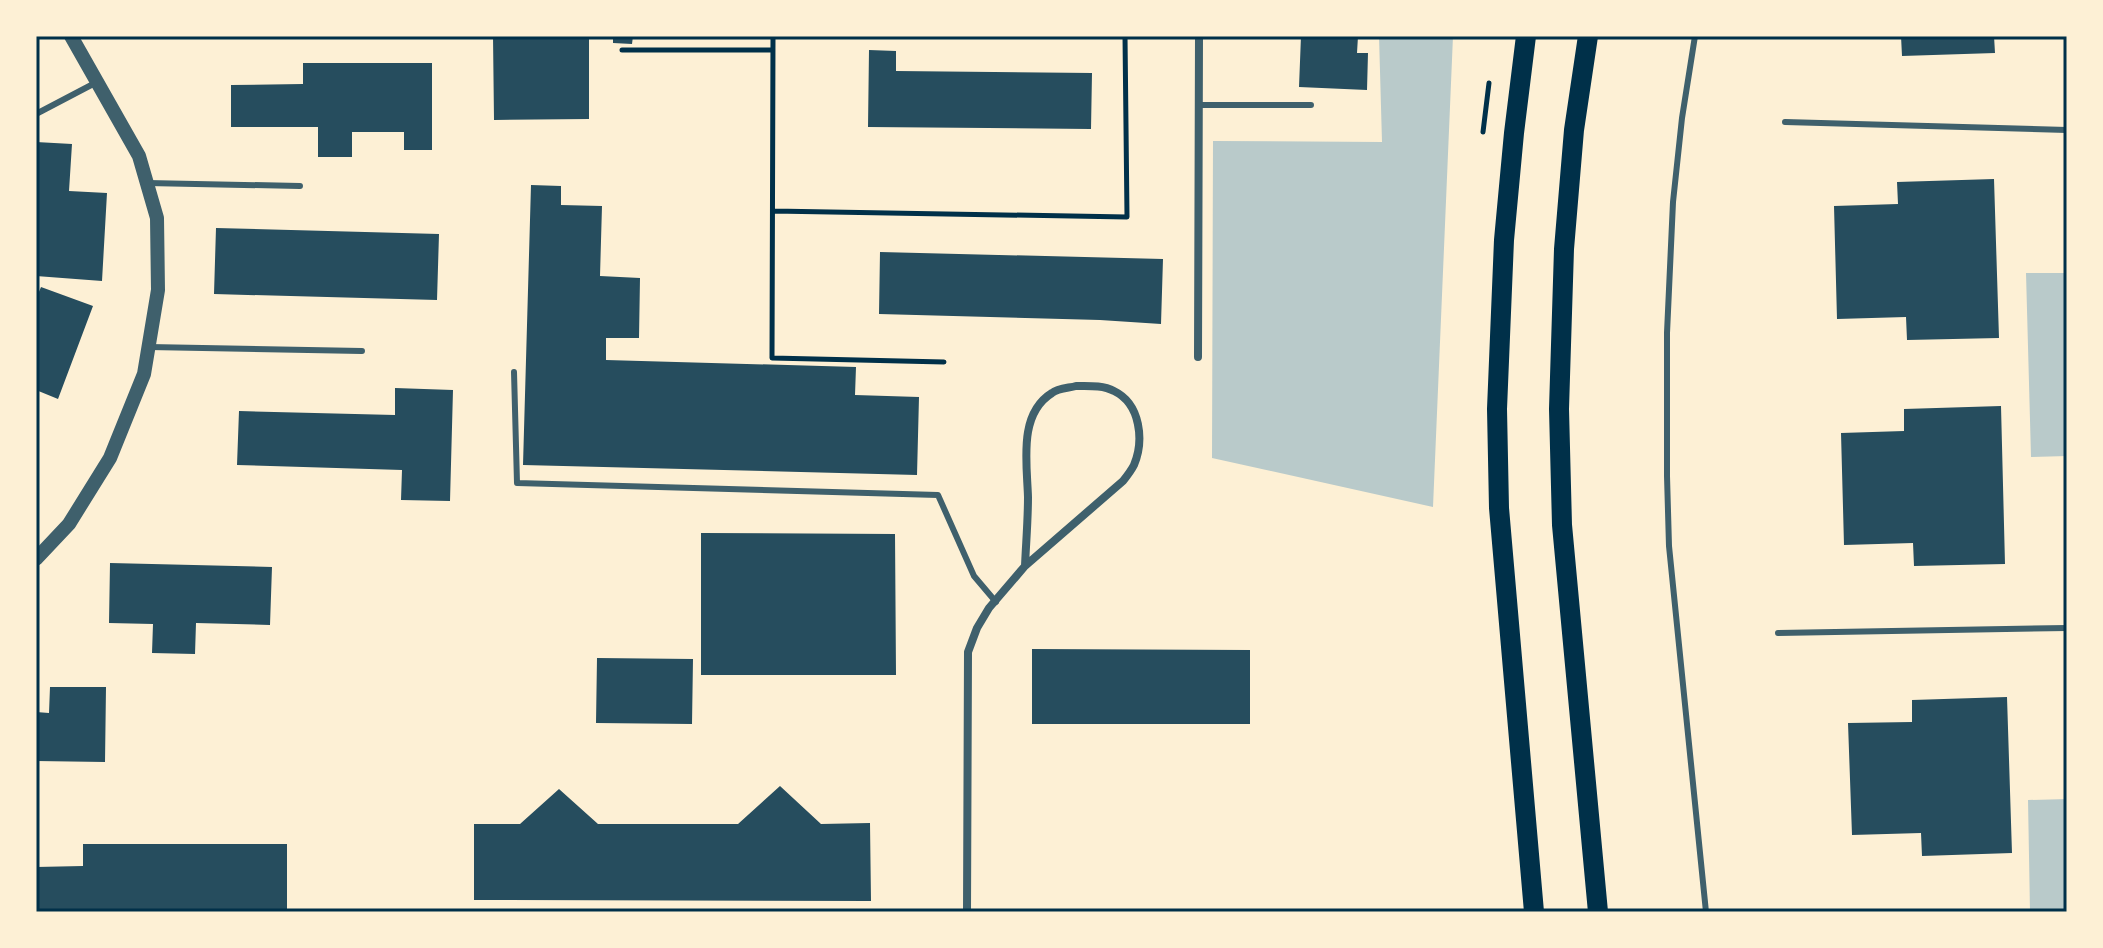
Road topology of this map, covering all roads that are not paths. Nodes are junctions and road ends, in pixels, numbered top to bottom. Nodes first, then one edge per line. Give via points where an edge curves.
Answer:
1 (71, 36) edge
2 (1199, 36) edge
3 (1526, 36) edge
4 (1588, 36) edge
5 (1695, 36) edge
6 (97, 82) junction
7 (1199, 105) junction
8 (1311, 105) dead end
9 (36, 114) edge
10 (1785, 122) dead end
11 (2067, 130) edge
12 (147, 183) junction
13 (300, 186) dead end
14 (148, 347) junction
15 (362, 351) dead end
16 (1198, 357) dead end
17 (514, 372) dead end
18 (36, 559) edge
19 (1025, 566) junction
20 (996, 602) junction
21 (2067, 628) edge
22 (1778, 633) dead end
23 (967, 912) edge
24 (1534, 912) edge
25 (1598, 912) edge
26 (1706, 912) edge

1 - 6 street
2 - 7 street
3 - 24 main road via 1506,225 1497,409 1499,508
4 - 25 main road via 1564,249 1559,409 1562,525
5 - 26 lane via 1673,202 1667,476 1669,546
6 - 9 lane
6 - 12 street via 139,156
7 - 8 lane
7 - 16 street
10 - 11 lane
12 - 13 lane
12 - 14 street via 157,218 158,276
14 - 15 lane
14 - 18 street via 144,374 110,458 69,524
17 - 20 lane via 517,483 938,495 974,576
19 - 19 street via 1134,467 1139,427 1131,406 1116,391 1076,386 1054,391 1039,405 1025,453
19 - 20 street
20 - 23 street via 968,652
21 - 22 lane

